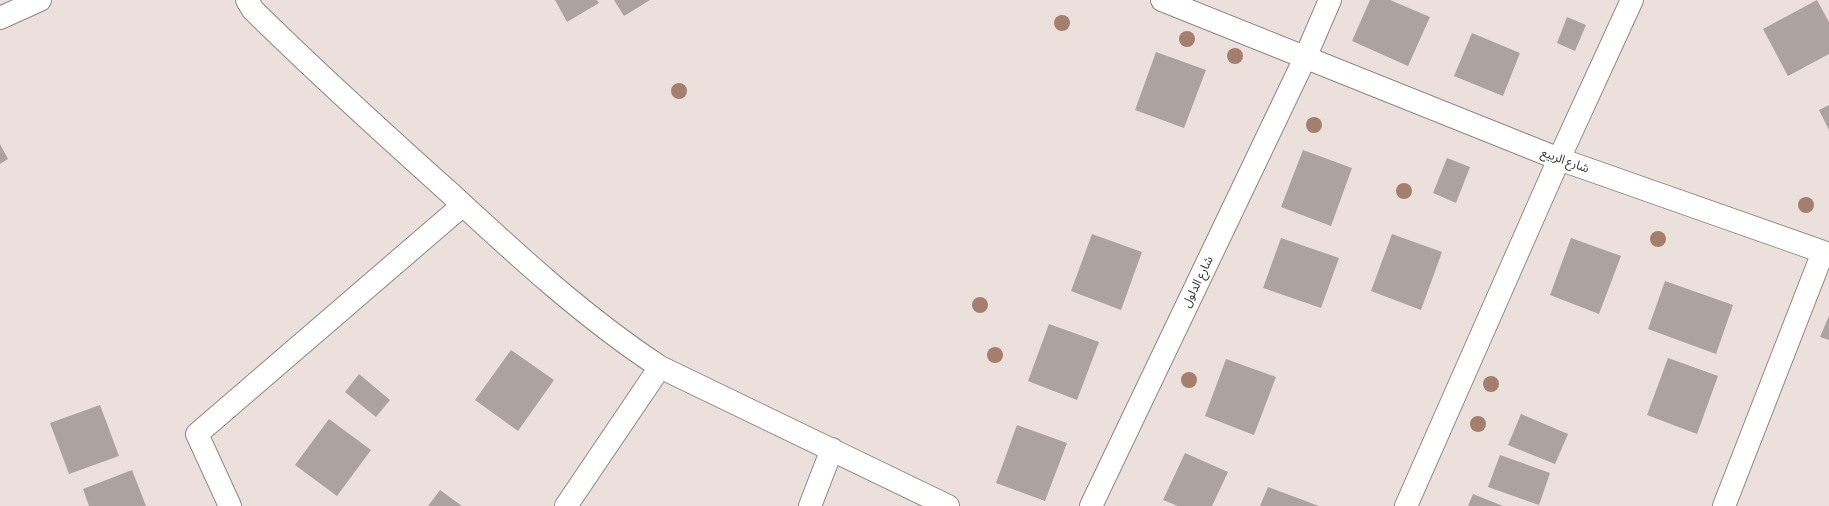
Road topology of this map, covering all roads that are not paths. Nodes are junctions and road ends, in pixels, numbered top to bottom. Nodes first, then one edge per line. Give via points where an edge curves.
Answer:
1 (40, 0) edge
2 (247, 0) edge
3 (1162, 0) edge
4 (1330, 0) edge
5 (1632, 0) edge
6 (0, 18) edge
7 (1306, 58) junction
8 (1559, 159) junction
9 (462, 205) junction
10 (1826, 253) edge
11 (660, 368) junction
12 (832, 449) junction
13 (230, 506) edge
14 (566, 506) edge
15 (810, 506) edge
16 (948, 506) edge
17 (1091, 506) edge
18 (1406, 506) edge
19 (1724, 506) edge

1 - 6 street
2 - 9 street via 253,10 305,61
3 - 7 street, شارع الربيع
4 - 7 street, شارع الدلول
5 - 8 street
7 - 8 street, شارع الربيع
7 - 17 street, شارع الدلول
8 - 10 street, شارع الربيع
8 - 18 street
9 - 11 street via 530,266 629,347
9 - 13 street via 197,434
10 - 19 street
11 - 12 street
11 - 14 street
12 - 15 street
12 - 16 street

